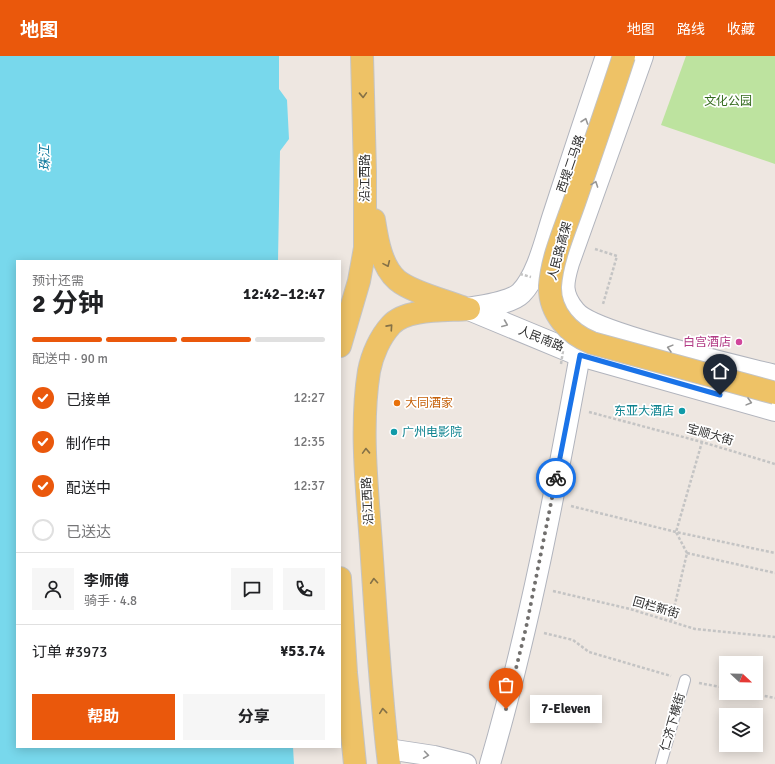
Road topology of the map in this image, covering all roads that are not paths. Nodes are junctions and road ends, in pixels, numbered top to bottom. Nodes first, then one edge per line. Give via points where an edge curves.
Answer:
1 (362, 56) edge
2 (607, 56) edge
3 (624, 56) edge
4 (642, 56) edge
5 (365, 172) junction
6 (546, 237) junction
7 (573, 251) junction
8 (534, 271) junction
9 (469, 310) junction
10 (341, 343) edge
11 (580, 355) junction
12 (775, 376) edge
13 (775, 393) edge
14 (775, 410) edge
15 (341, 594) edge
16 (685, 680) road end
17 (388, 757) edge
18 (355, 764) edge
19 (466, 764) edge
20 (490, 764) edge
21 (661, 764) edge

1 -> 5 main road, 沿江西路
6 -> 2 main road, 西堤二马路
3 - 13 main road, 人民路高架, bridge via 566,225 553,271 550,286 558,316 567,329 592,343
7 -> 4 main road
5 -> 9 main road via 378,242 389,269 397,280
5 - 10 main road, 沿江西路 via 365,248 359,281
6 - 7 main road
6 - 8 main road, 西堤二马路
7 - 8 main road
12 -> 7 main road via 655,344 583,320 574,312 562,286
8 - 9 main road, 西堤二马路 via 526,287 519,294
9 -> 11 main road, 人民南路
17 -> 9 main road, 沿江西路 via 379,661 366,454 365,411 369,369 382,337 392,324 404,316
11 -> 14 main road, 人民南路
11 - 20 street via 514,683
15 - 18 main road
16 - 21 lane, 仁济下横街
17 -> 19 street via 434,756

